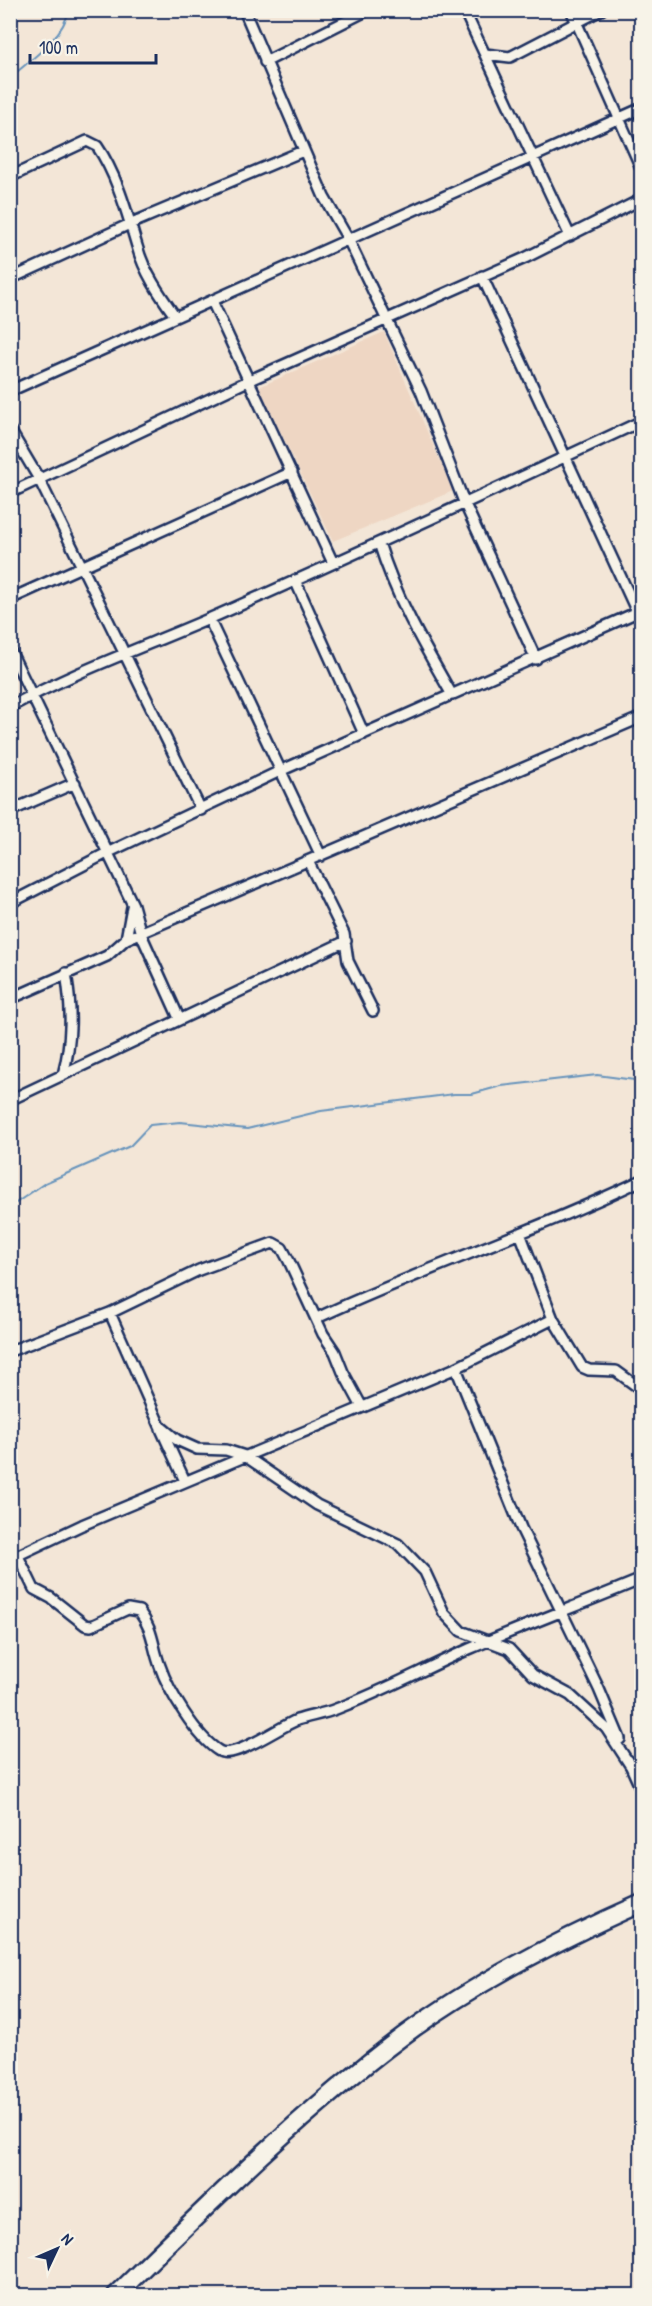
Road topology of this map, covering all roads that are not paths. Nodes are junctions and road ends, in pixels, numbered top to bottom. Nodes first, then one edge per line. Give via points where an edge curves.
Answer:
1 (244, 10) edge
2 (368, 10) edge
3 (464, 10) edge
4 (571, 10) edge
5 (601, 10) edge
6 (576, 23) junction
7 (485, 54) junction
8 (265, 62) junction
9 (642, 108) edge
10 (618, 119) junction
11 (303, 151) junction
12 (532, 155) junction
13 (642, 170) edge
14 (10, 177) edge
15 (642, 199) edge
16 (132, 224) junction
17 (570, 236) junction
18 (348, 239) junction
19 (482, 276) junction
20 (10, 279) edge
21 (212, 301) junction
22 (175, 316) junction
23 (387, 319) junction
24 (250, 380) junction
25 (10, 391) edge
26 (642, 421) edge
27 (10, 430) edge
28 (567, 456) junction
29 (292, 472) junction
30 (39, 479) junction
31 (10, 493) edge
32 (464, 502) junction
33 (380, 543) junction
34 (333, 563) junction
35 (82, 565) junction
36 (296, 580) junction
37 (10, 599) edge
38 (639, 611) edge
39 (209, 619) junction
40 (10, 650) edge
41 (125, 652) junction
42 (536, 659) junction
43 (452, 695) junction
44 (32, 696) junction
45 (10, 707) edge
46 (642, 717) edge
47 (364, 734) junction
48 (280, 771) junction
49 (75, 783) junction
50 (201, 810) junction
51 (10, 811) edge
52 (107, 853) junction
53 (321, 856) junction
54 (308, 861) junction
55 (10, 903) edge
56 (133, 905) junction
57 (141, 934) junction
58 (126, 939) junction
59 (346, 941) junction
60 (66, 974) junction
61 (10, 999) edge
62 (373, 1011) dead end
63 (179, 1018) junction
64 (63, 1075) junction
65 (10, 1100) edge
66 (642, 1180) edge
67 (520, 1233) junction
68 (110, 1313) junction
69 (317, 1318) junction
70 (553, 1319) junction
71 (10, 1351) edge
72 (456, 1368) junction
73 (642, 1390) edge
74 (362, 1407) junction
75 (160, 1426) junction
76 (245, 1456) junction
77 (185, 1481) junction
78 (14, 1558) edge
79 (642, 1579) edge
80 (562, 1613) junction
81 (490, 1641) junction
82 (630, 1765) junction
83 (642, 1791) edge
84 (642, 1904) edge
85 (116, 2295) edge

1 - 8 street
2 - 8 street
3 - 7 street
4 - 6 street
5 - 6 street
6 - 7 street via 510,57
6 - 10 street
7 - 12 street
8 - 11 street
9 - 10 street
10 - 12 street
10 - 13 street
11 - 16 street
11 - 18 street
12 - 17 street
12 - 18 street
14 - 16 street via 87,141 103,154
15 - 17 street
16 - 20 street
16 - 22 street via 137,248
17 - 19 street
18 - 21 street
18 - 23 street
19 - 23 street
19 - 28 street
21 - 22 street
21 - 24 street
22 - 25 street
23 - 24 street
23 - 32 street via 421,391
24 - 29 street
24 - 30 street
26 - 28 street
27 - 30 street
28 - 32 street
28 - 38 street
29 - 34 street
29 - 35 street
30 - 31 street
30 - 35 street
32 - 33 street
32 - 42 street
33 - 34 street
33 - 43 street via 402,605
34 - 36 street
35 - 37 street
35 - 41 street
36 - 39 street
36 - 47 street
38 - 42 street
39 - 41 street
39 - 48 street
40 - 44 street
41 - 44 street
41 - 50 street
42 - 43 street
43 - 47 street
44 - 45 street
44 - 49 street
46 - 53 street
47 - 48 street
48 - 50 street
48 - 53 street
49 - 51 street
49 - 52 street
50 - 52 street
52 - 55 street
52 - 56 street
53 - 54 street
54 - 57 street
54 - 59 street
56 - 57 street
56 - 58 street
57 - 58 street
57 - 63 street
58 - 60 street via 107,956
59 - 62 street via 348,961
59 - 63 street
60 - 61 street
60 - 64 street via 72,1007 70,1046
63 - 64 street
64 - 65 street
66 - 67 street
67 - 69 street
67 - 70 street
68 - 69 street via 198,1270 273,1243 282,1248
68 - 71 street
68 - 75 street
69 - 74 street
70 - 72 street
70 - 73 street via 582,1367 616,1371
72 - 74 street
72 - 80 street via 521,1528
74 - 76 street
75 - 76 street via 196,1449 226,1450
75 - 77 street
76 - 77 street
76 - 81 street via 317,1505 398,1544 425,1572 441,1609 452,1622 469,1635
77 - 78 street
78 - 81 street via 32,1588 85,1625 91,1626 128,1609 139,1611 180,1706 223,1753 241,1750 297,1720 369,1695
79 - 80 street
80 - 81 street
80 - 82 street
81 - 82 street via 509,1649 533,1675 575,1699 606,1728
82 - 83 street
84 - 85 highway via 572,1934 480,1985 405,2035 332,2091 258,2156

